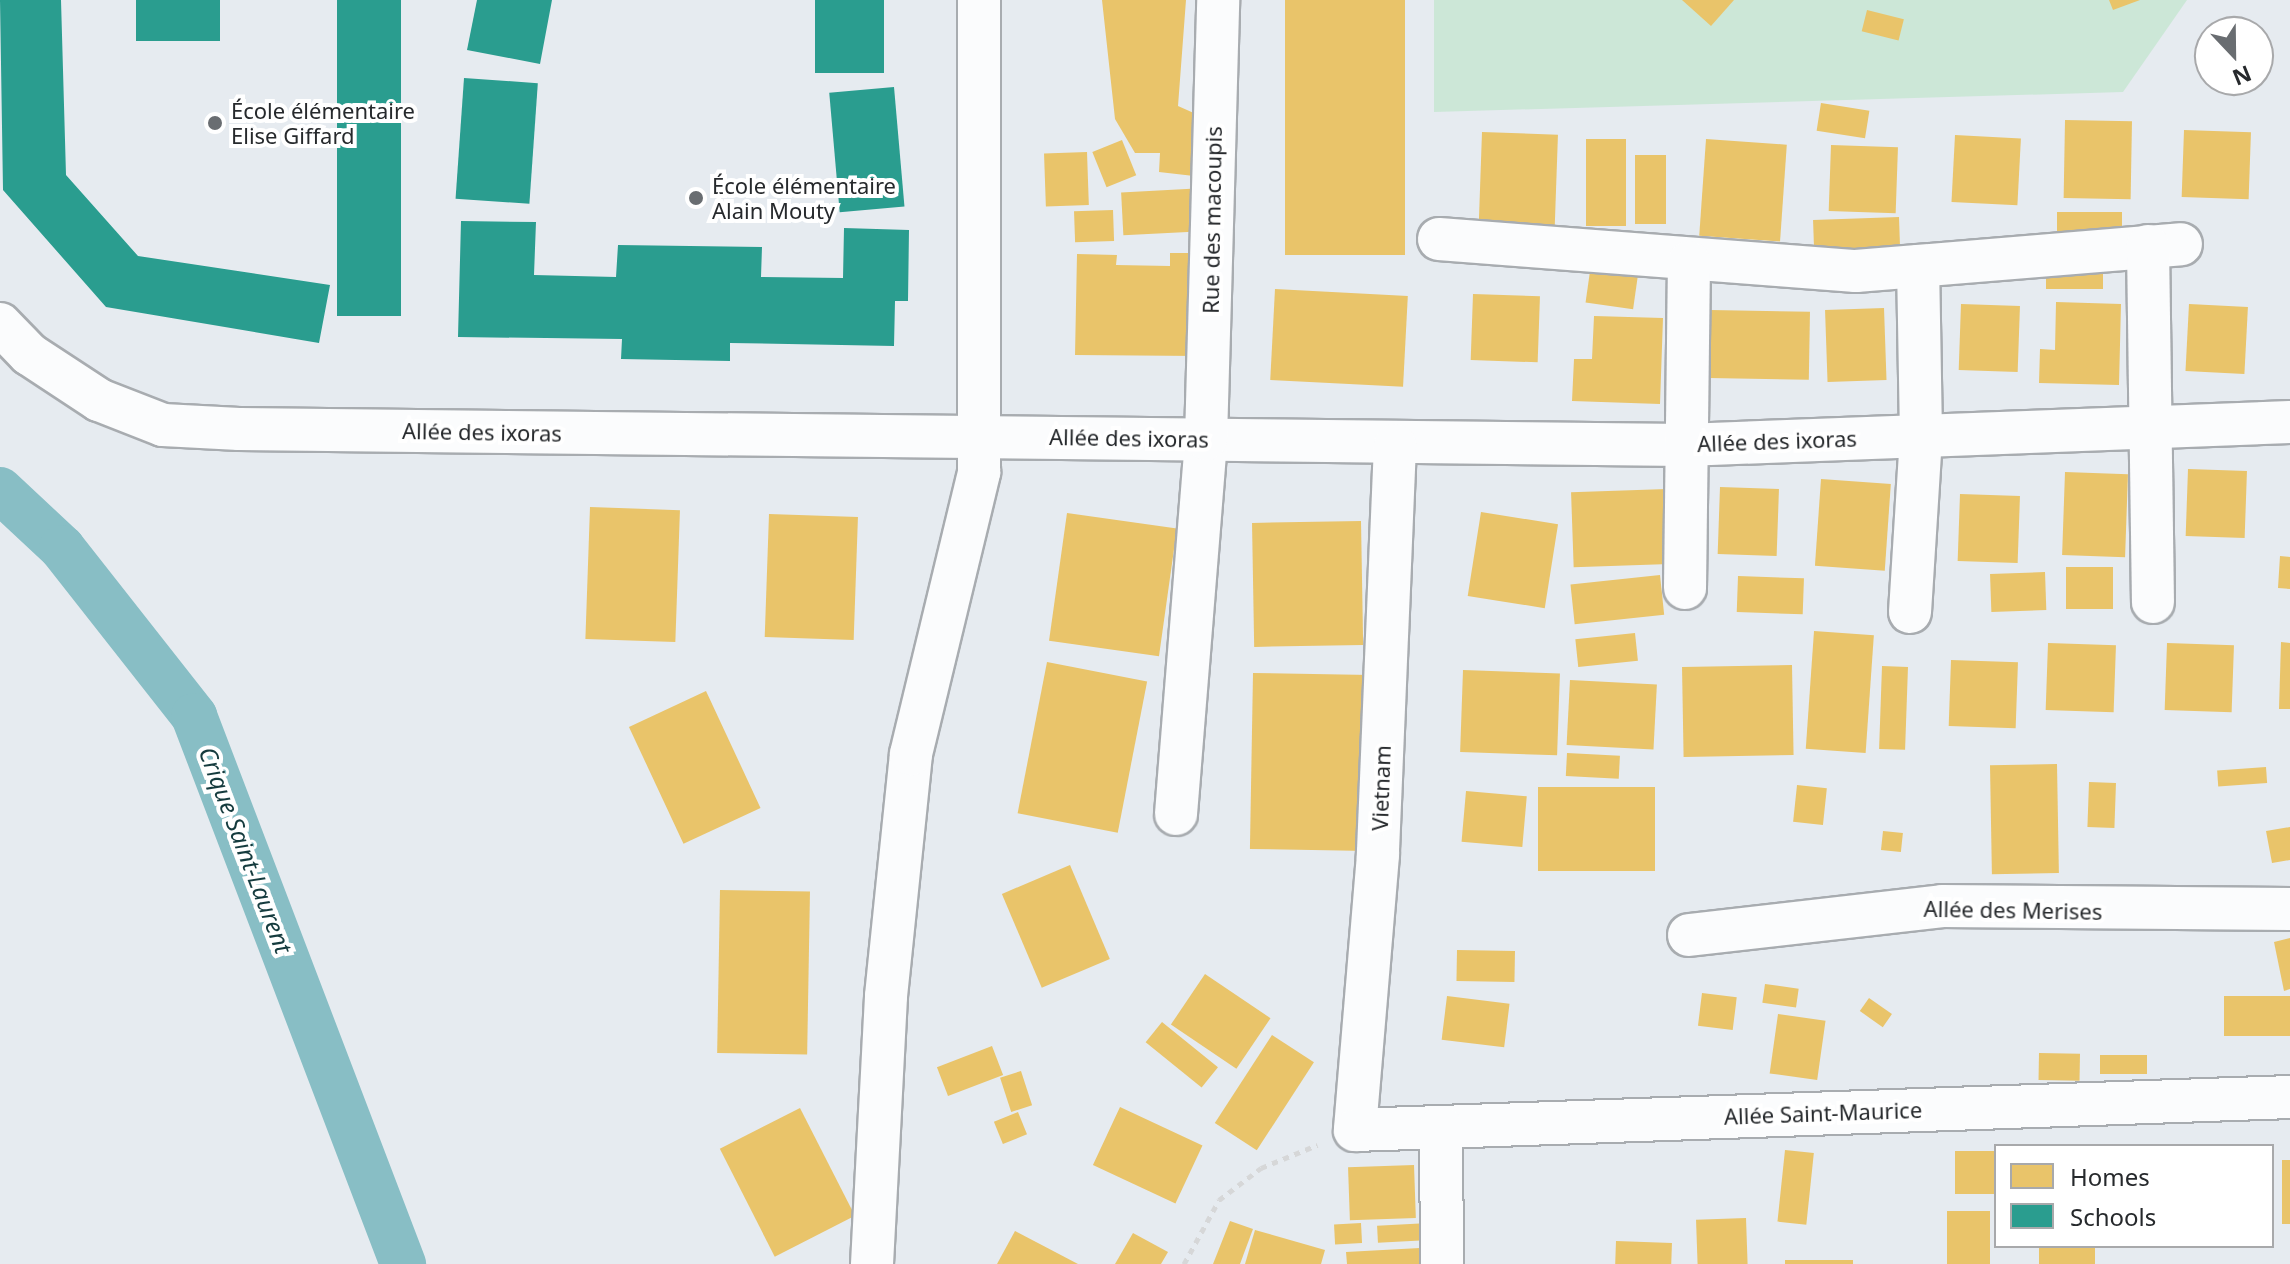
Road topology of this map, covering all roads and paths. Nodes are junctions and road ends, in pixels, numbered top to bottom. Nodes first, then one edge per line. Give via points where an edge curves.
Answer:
1 (979, 0) edge
2 (1218, 0) edge
3 (1439, 239) dead end
4 (1689, 262) junction
5 (1918, 266) junction
6 (0, 324) edge
7 (2290, 422) edge
8 (2150, 432) junction
9 (1921, 435) junction
10 (980, 436) junction
11 (1206, 439) junction
12 (1395, 445) junction
13 (1685, 445) junction
14 (1685, 588) dead end
15 (2153, 602) dead end
16 (1910, 612) dead end
17 (1176, 814) dead end
18 (2290, 909) edge
19 (1689, 935) dead end
20 (2290, 1097) edge
21 (1441, 1127) junction
22 (1355, 1130) junction
23 (872, 1264) edge
24 (1184, 1264) edge
25 (1442, 1264) edge

1 - 10 street
2 - 11 street, Rue des macoupis
3 - 4 street
4 - 5 street via 1856,271
4 - 13 street
5 - 8 street via 2165,245
5 - 9 street
6 - 10 street, Allée des ixoras via 29,354 99,400 163,425
7 - 8 street, Allée des ixoras
8 - 9 street, Allée des ixoras
8 - 15 street
9 - 13 street, Allée des ixoras
9 - 16 street
10 - 11 street, Allée des ixoras
10 - 23 street via 979,472 911,754 886,996
11 - 12 street, Allée des ixoras
11 - 17 street, Rue des macoupis
12 - 13 street, Allée des ixoras
12 - 22 street, Vietnam via 1378,855
13 - 14 street
18 - 19 street, Allée des Merises via 1942,906
20 - 21 street, Allée Saint-Maurice
21 - 22 street, Allée Saint-Maurice
21 - 25 street
22 - 24 path via 1261,1168 1219,1200

